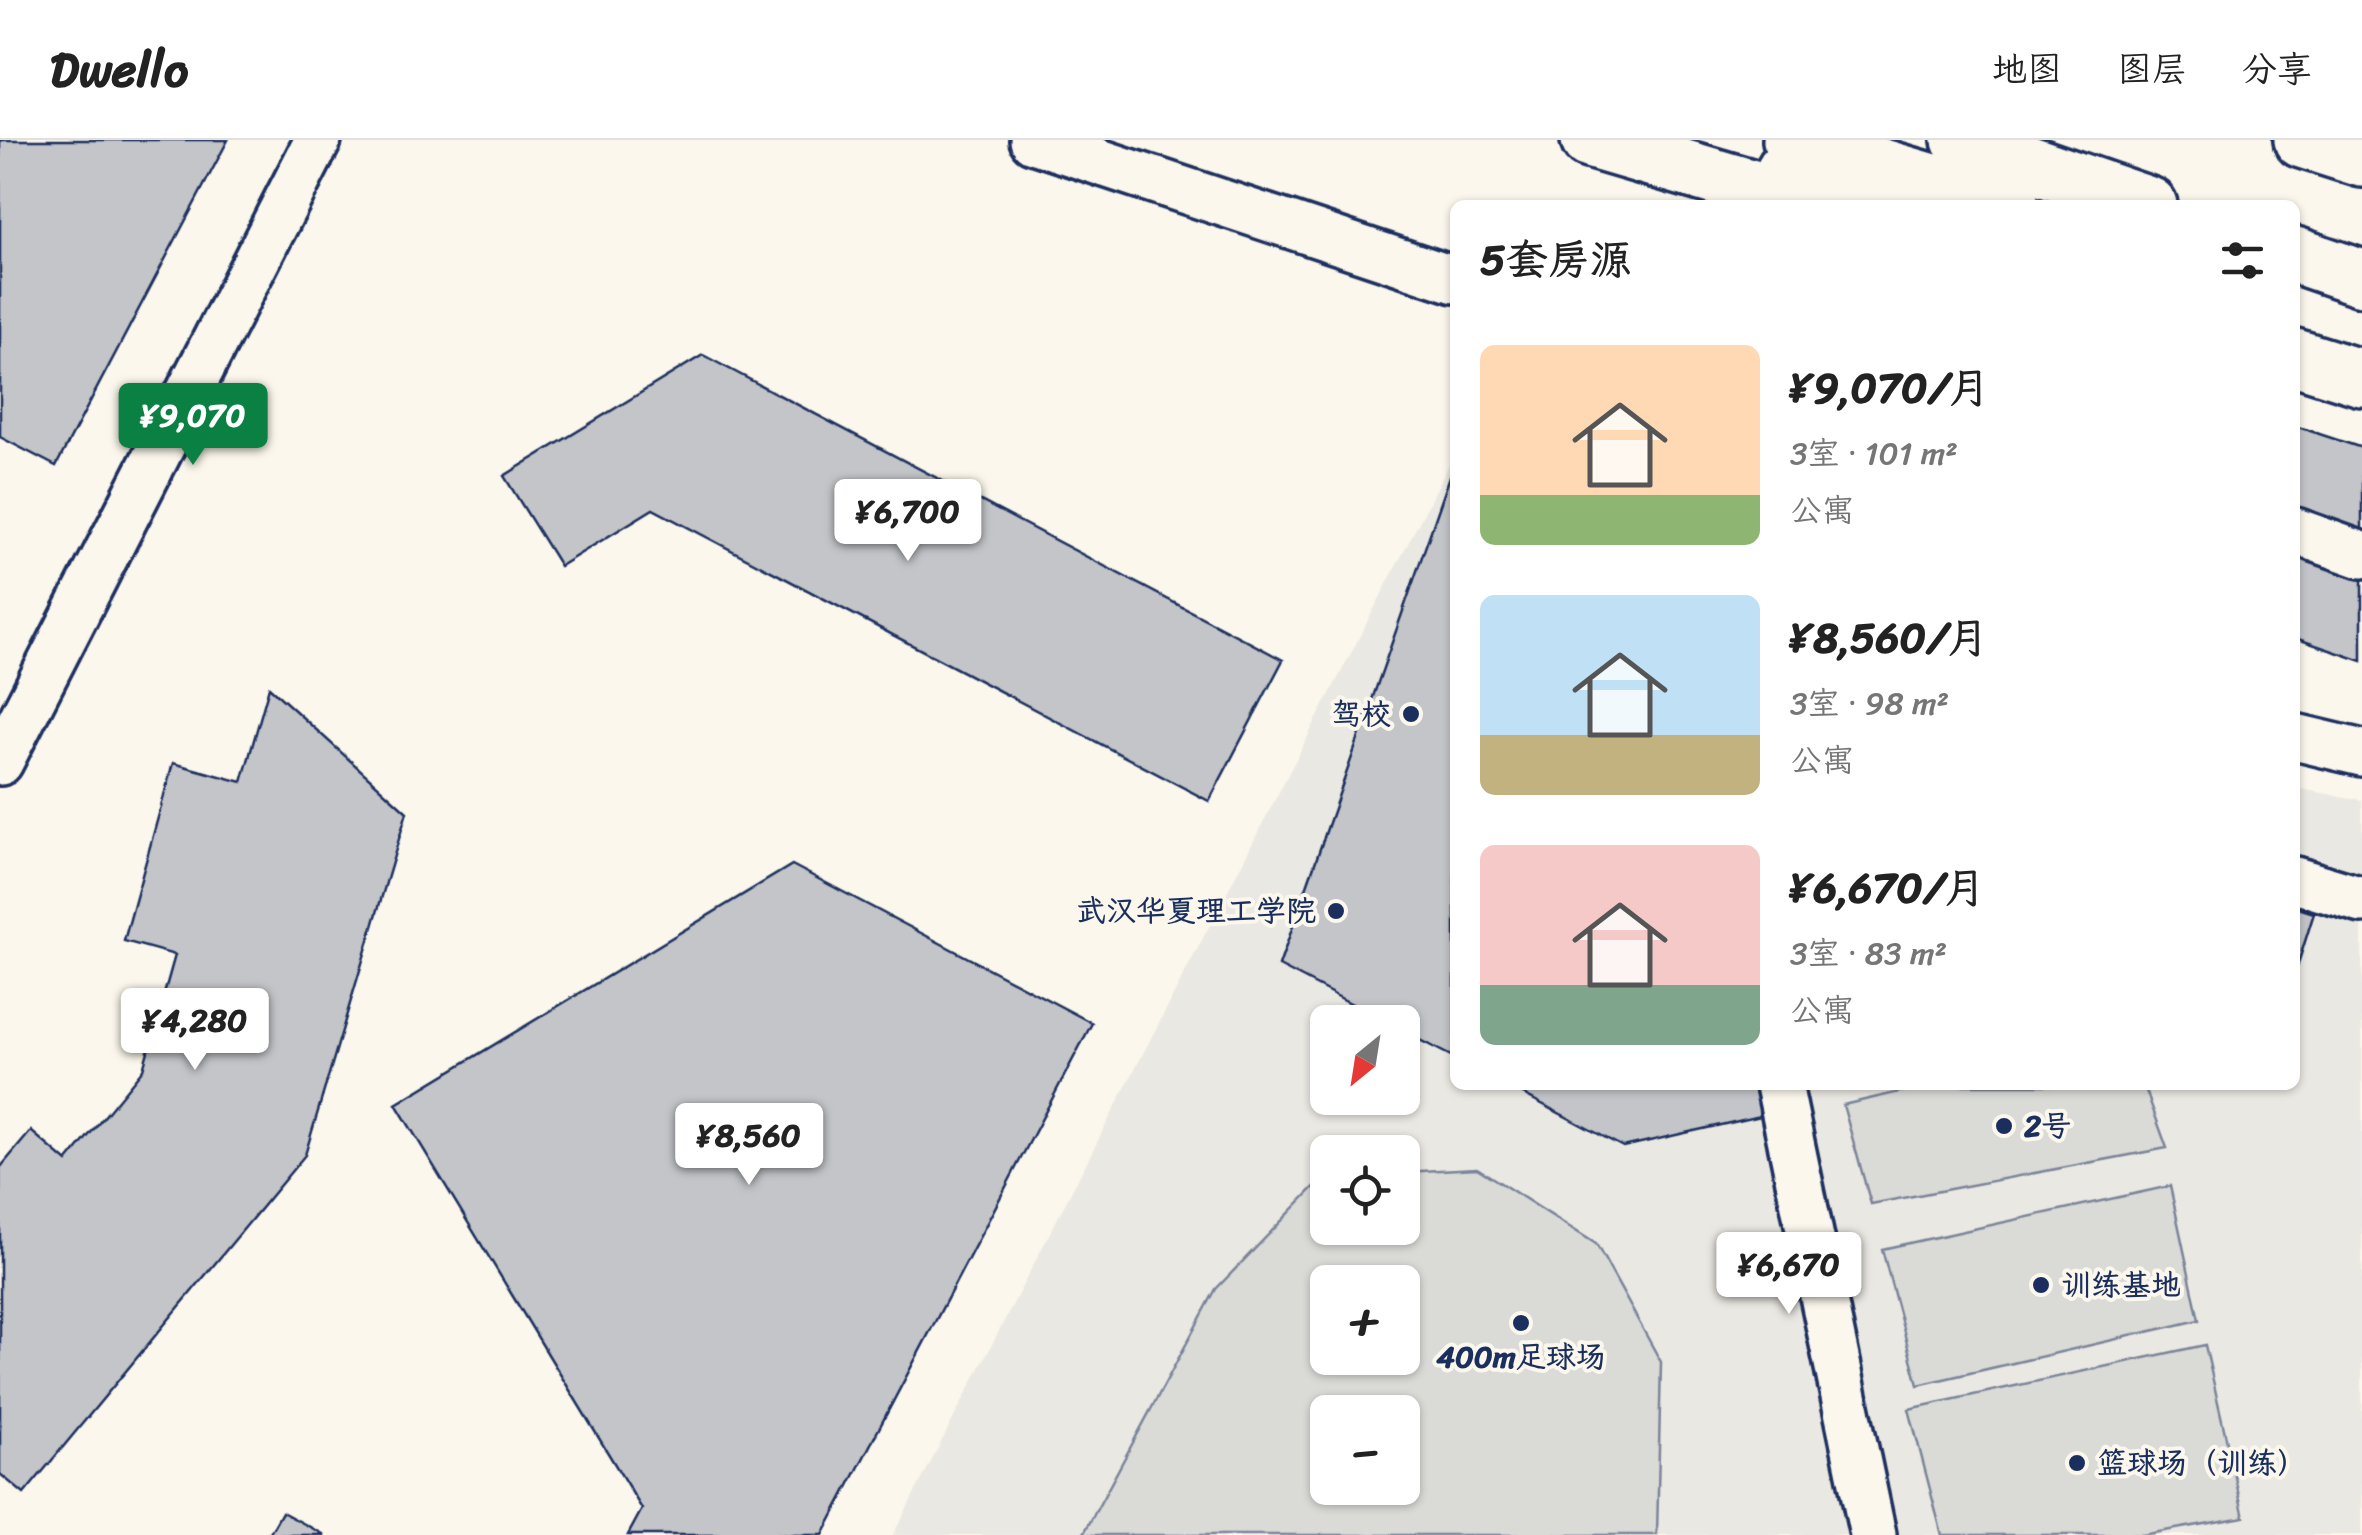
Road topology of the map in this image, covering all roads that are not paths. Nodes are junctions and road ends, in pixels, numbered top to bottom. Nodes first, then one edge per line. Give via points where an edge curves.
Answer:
1 (318, 140) edge
2 (1034, 140) edge
3 (1588, 140) edge
4 (1718, 140) edge
5 (1791, 140) edge
6 (1960, 140) edge
7 (2302, 140) edge
8 (2362, 159) edge
9 (1795, 200) edge
10 (1856, 200) edge
11 (1994, 200) edge
12 (2134, 200) edge
13 (2300, 257) edge
14 (1450, 278) edge
15 (2362, 278) edge
16 (2300, 289) edge
17 (2362, 308) edge
18 (2300, 359) edge
19 (2362, 378) edge
20 (2300, 534) edge
21 (2362, 555) edge
22 (2300, 738) edge
23 (2362, 753) edge
24 (0, 762) edge
25 (2300, 881) edge
26 (2362, 900) edge
27 (1780, 1090) edge
28 (1873, 1535) edge

1 - 24 street
2 - 14 street
3 - 9 highway
4 - 10 highway
5 - 11 highway
6 - 12 highway
7 - 8 highway
13 - 15 highway
16 - 17 highway
18 - 19 highway
20 - 21 street
22 - 23 street
25 - 26 street
27 - 28 street

